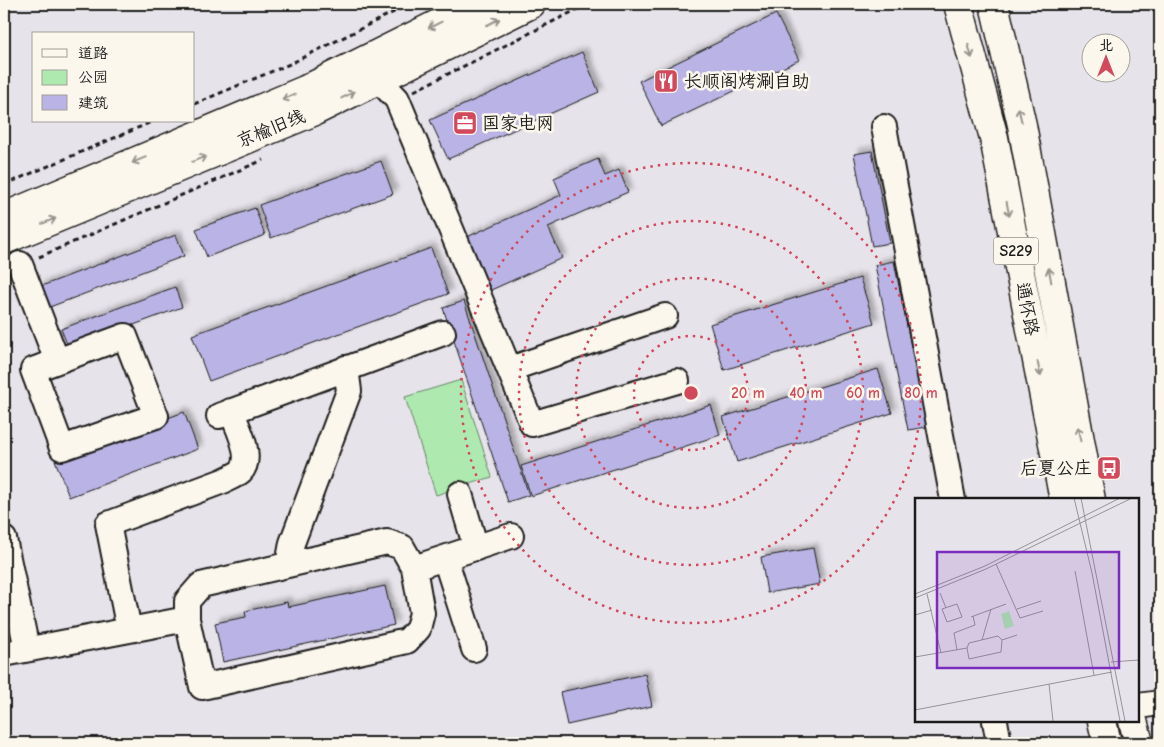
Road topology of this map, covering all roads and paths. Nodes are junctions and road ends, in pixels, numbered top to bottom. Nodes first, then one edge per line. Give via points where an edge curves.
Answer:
1 (410, 4) edge
2 (478, 4) edge
3 (531, 4) edge
4 (958, 4) edge
5 (994, 4) edge
6 (378, 79) junction
7 (195, 104) edge
8 (152, 122) edge
9 (884, 127) dead end
10 (4, 185) edge
11 (4, 217) edge
12 (4, 240) edge
13 (20, 264) dead end
14 (665, 316) dead end
15 (443, 333) dead end
16 (57, 361) junction
17 (346, 368) junction
18 (510, 369) junction
19 (677, 381) dead end
20 (460, 494) dead end
21 (954, 498) edge
22 (1064, 498) edge
23 (1091, 498) edge
24 (511, 536) dead end
25 (4, 540) edge
26 (476, 548) junction
27 (445, 558) junction
28 (288, 565) junction
29 (414, 568) junction
30 (187, 619) junction
31 (128, 630) junction
32 (474, 649) dead end
33 (27, 650) junction
34 (4, 654) edge
35 (1160, 703) edge
36 (1139, 706) edge
37 (995, 722) edge
38 (1102, 722) edge
39 (1133, 722) edge
40 (999, 743) edge
41 (1107, 743) edge
42 (1139, 743) edge

1 - 7 path via 292,62
2 -> 11 main road, 京榆旧线 via 305,90
6 -> 3 main road, 京榆旧线
4 -> 22 main road, 通怀路 / S229 via 994,138
23 -> 5 main road, 通怀路 / S229 via 1022,125
12 -> 6 main road, 京榆旧线 via 315,111
6 - 18 street via 397,99
8 - 10 path
9 - 21 street
13 - 16 street
14 - 18 street
15 - 17 street
16 - 16 street via 125,336 156,416 62,448 33,370
17 - 28 street via 348,391 292,543
17 - 31 street via 225,413 244,443 246,459 241,471 223,481 108,524
18 - 19 street via 532,424
20 - 26 street
24 - 26 street
25 - 33 street
26 - 27 street
27 - 29 street
27 - 32 street
28 - 29 street via 387,542 402,546
28 - 30 street via 201,585 187,601
29 - 30 street via 422,613 418,629 407,640 212,685 202,687
30 - 31 street
31 - 33 street
33 - 34 street
35 - 36 street
37 - 40 street
38 - 41 main road
39 - 42 main road

